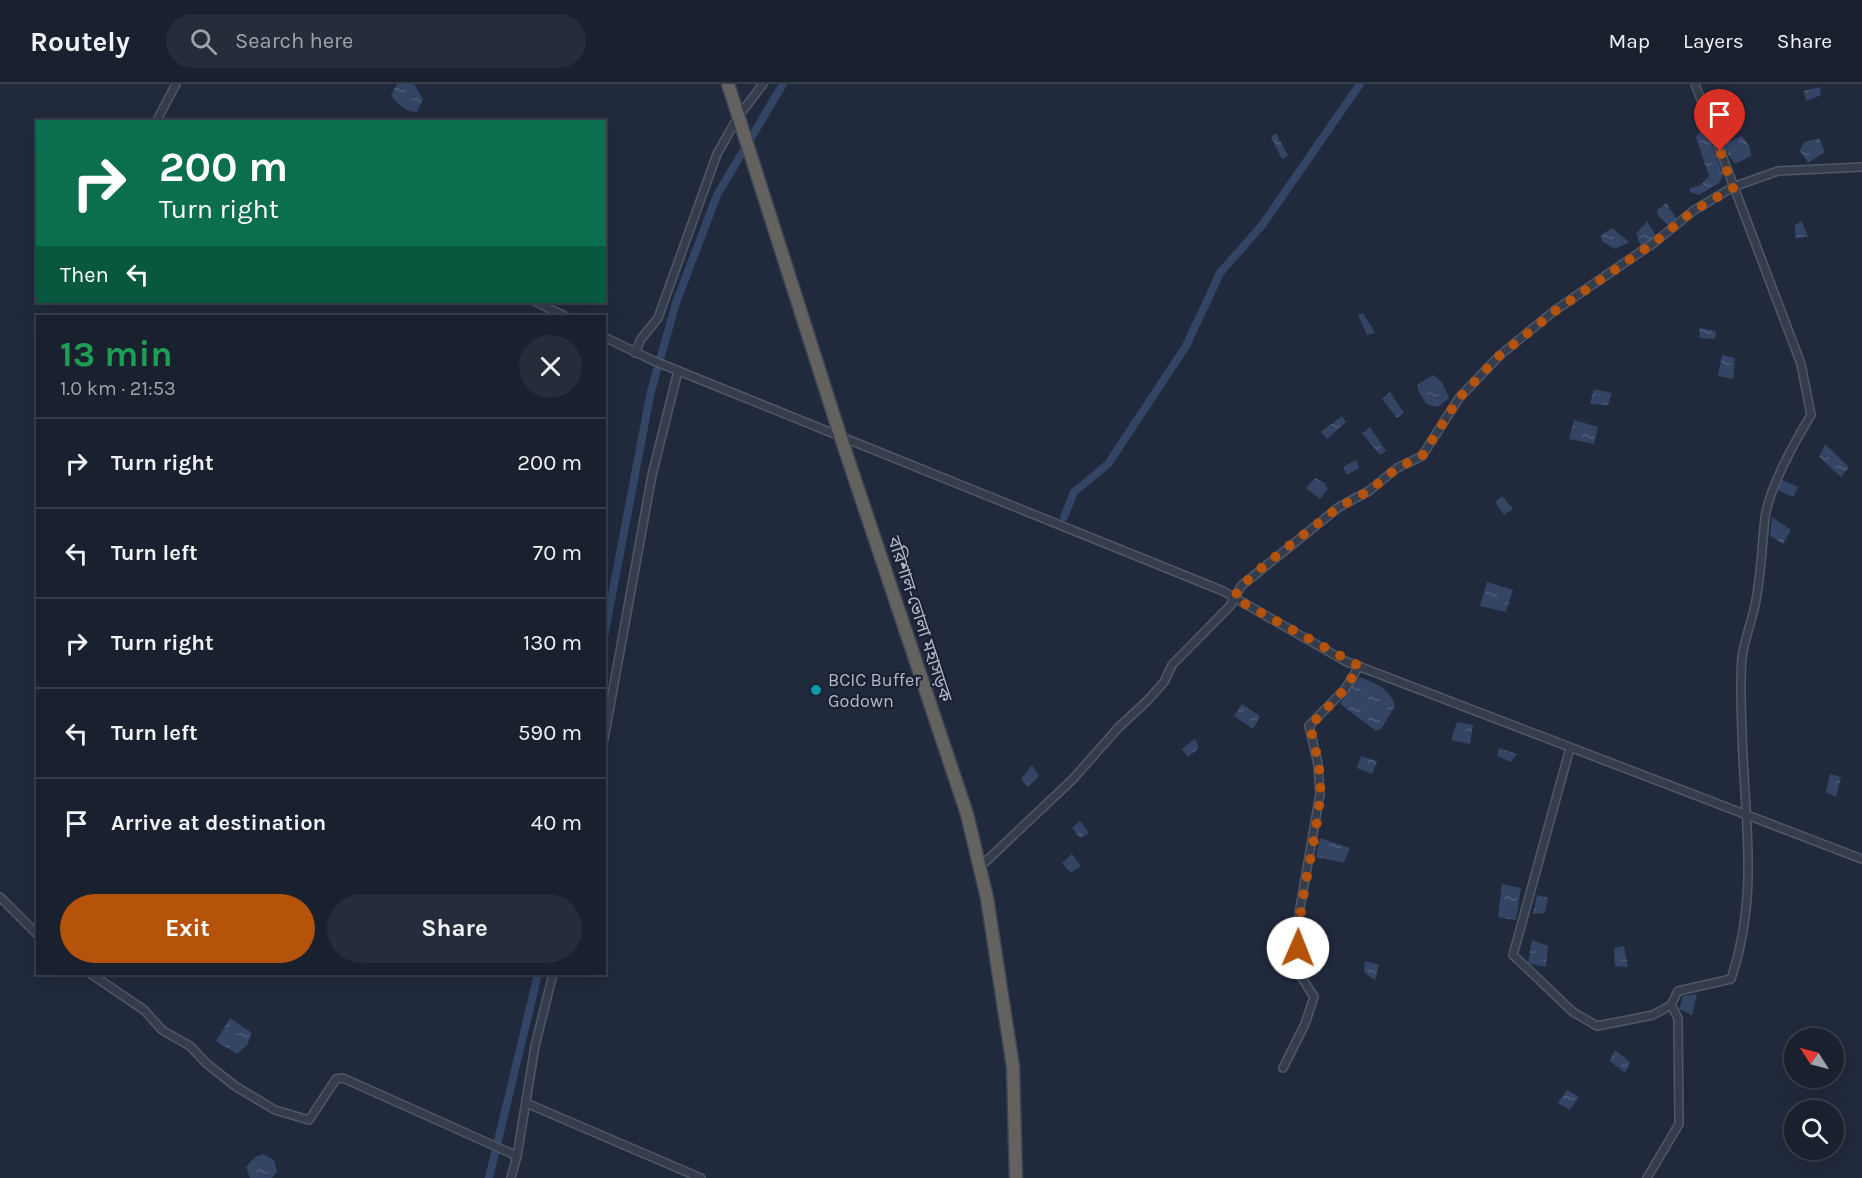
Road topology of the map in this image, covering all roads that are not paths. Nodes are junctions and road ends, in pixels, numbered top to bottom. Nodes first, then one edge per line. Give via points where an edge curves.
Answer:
1 (176, 84) edge
2 (728, 84) edge
3 (763, 84) edge
4 (1695, 84) edge
5 (738, 119) junction
6 (157, 120) edge
7 (1862, 167) edge
8 (1733, 188) junction
9 (538, 303) edge
10 (563, 315) edge
11 (606, 338) edge
12 (635, 353) junction
13 (675, 369) junction
14 (840, 435) junction
15 (1234, 598) junction
16 (1359, 666) junction
17 (606, 728) edge
18 (1570, 748) junction
19 (1746, 814) junction
20 (1862, 859) edge
21 (980, 867) junction
22 (0, 897) edge
23 (36, 933) edge
24 (92, 975) edge
25 (554, 975) edge
26 (1671, 1005) junction
27 (1283, 1068) dead end
28 (525, 1103) junction
29 (517, 1156) junction
30 (511, 1178) edge
31 (701, 1178) edge
32 (1016, 1178) edge
33 (1647, 1178) edge

1 - 6 street
2 - 5 highway, বরিশাল-ভোলা মহাসড়ক
3 - 5 street
4 - 8 street
5 - 12 street via 717,154 658,318
5 - 14 highway, বরিশাল-ভোলা মহাসড়ক
7 - 8 street via 1778,171
8 - 15 street via 1693,211 1499,356 1459,398 1422,456 1339,507 1266,564 1241,586
8 - 19 street via 1801,364 1811,415 1790,449 1765,516 1753,623 1742,656
9 - 10 street
11 - 12 street
12 - 13 street
13 - 14 street
13 - 17 street
14 - 15 street
14 - 21 highway, বরিশাল-ভোলা মহাসড়ক via 967,814
15 - 16 street
15 - 21 street via 1172,665 1164,682 1148,700 1073,779
16 - 18 street
16 - 27 street via 1345,689 1310,726 1320,794 1299,914 1298,948 1301,976 1314,997
18 - 19 street
18 - 26 street via 1513,955 1573,1012 1597,1026 1653,1015
19 - 20 street
19 - 26 street via 1751,868 1747,918 1731,979 1678,991
21 - 32 highway, বরিশাল-ভোলা মহাসড়ক via 1013,1067
22 - 23 street
24 - 29 street via 144,1010 162,1030 190,1046 218,1074 275,1110 309,1120 336,1079 343,1078
25 - 28 street
26 - 33 street via 1678,1018 1679,1124
28 - 29 street
28 - 31 street
29 - 30 street

